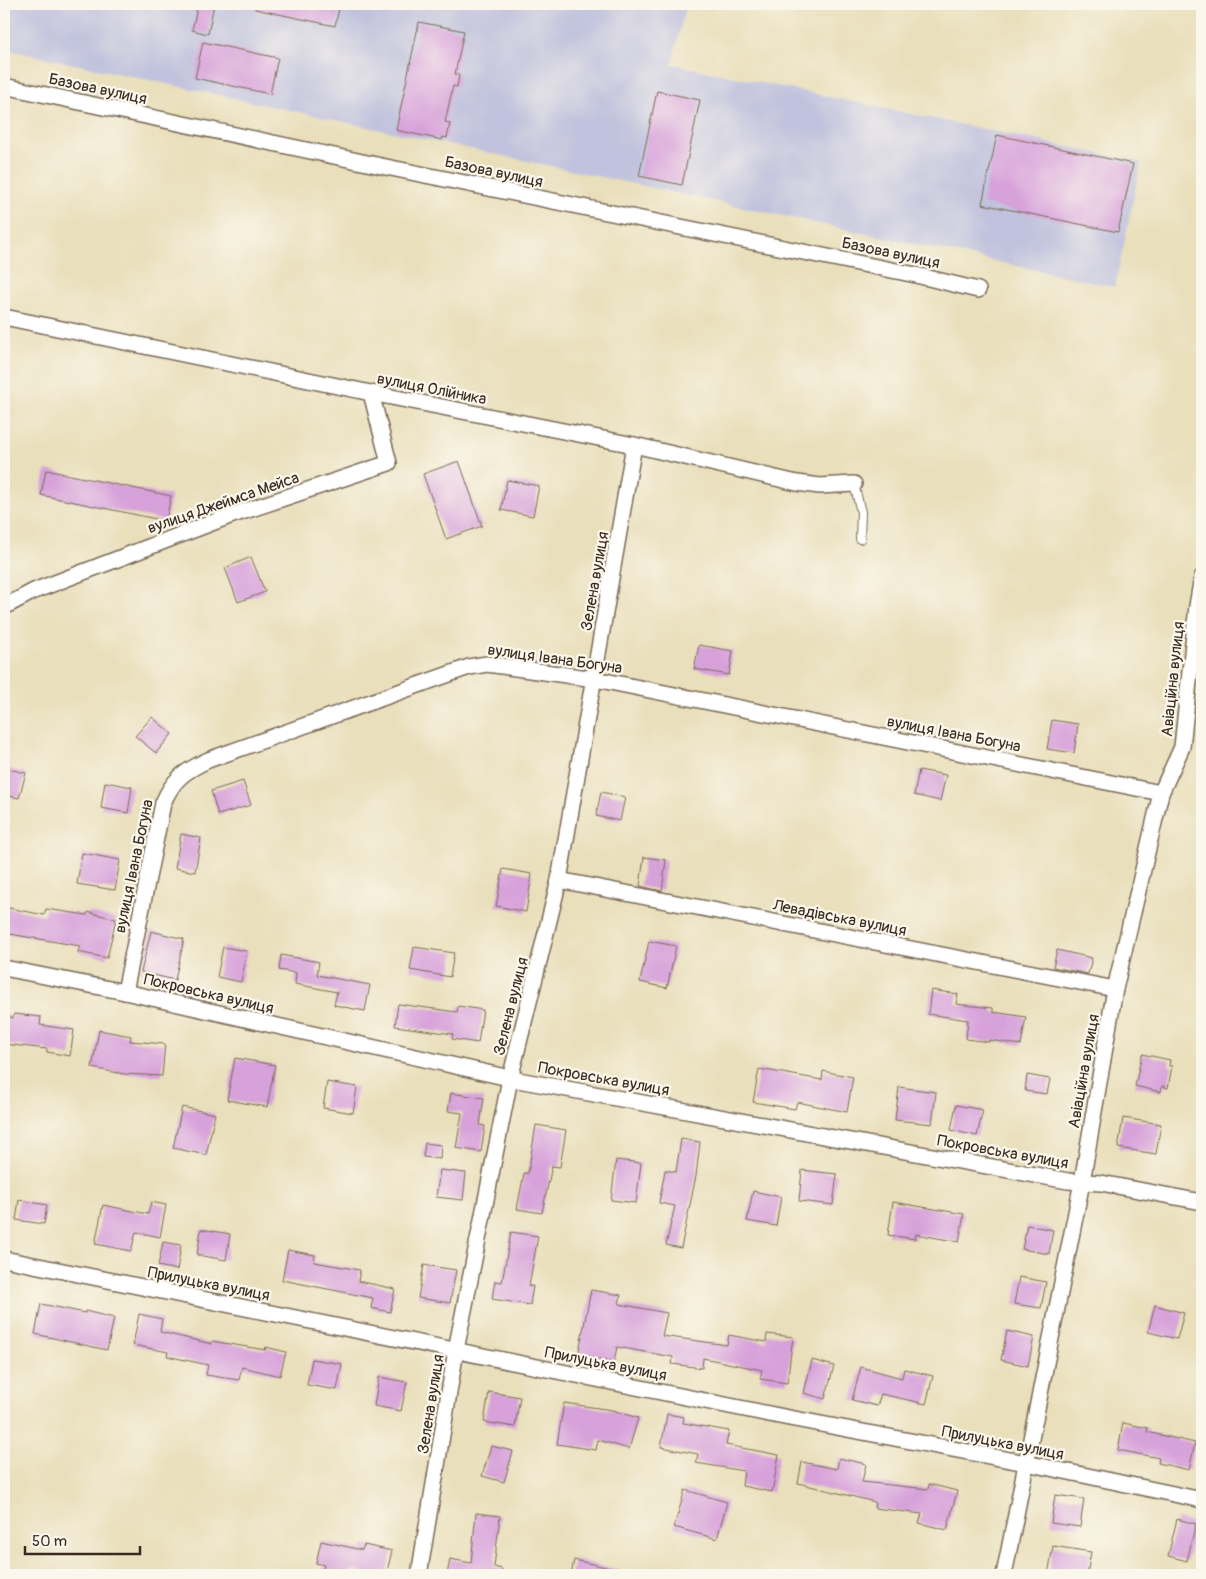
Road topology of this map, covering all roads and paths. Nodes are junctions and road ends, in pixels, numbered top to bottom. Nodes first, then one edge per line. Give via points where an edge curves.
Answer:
1 (4, 86) edge
2 (978, 290) dead end
3 (4, 317) edge
4 (371, 394) junction
5 (634, 446) junction
6 (854, 484) joint
7 (860, 539) dead end
8 (1202, 577) edge
9 (4, 607) edge
10 (595, 679) junction
11 (1161, 793) junction
12 (559, 880) junction
13 (4, 968) edge
14 (1115, 989) junction
15 (125, 992) junction
16 (510, 1078) junction
17 (1082, 1182) junction
18 (1202, 1202) edge
19 (4, 1259) edge
20 (456, 1350) junction
21 (1026, 1463) junction
22 (1202, 1500) edge
23 (419, 1575) edge
24 (1004, 1575) edge

1 - 2 street, Базова вулиця
3 - 4 street, вулиця Олійника
4 - 5 street, вулиця Олійника
4 - 9 street, вулиця Джеймса Мейса via 389,463 227,517 34,591
5 - 6 street, вулиця Олійника via 797,483 820,486
5 - 10 street, Зелена вулиця
6 - 7 lane via 860,512
8 - 11 street, Авіаційна вулиця via 1182,747
10 - 11 street, вулиця Івана Богуна
10 - 12 street, Зелена вулиця
10 - 15 street, вулиця Івана Богуна via 487,664 469,667 208,760 178,777 168,789 163,803
11 - 14 street, Авіаційна вулиця
12 - 14 street, Левадівська вулиця
12 - 16 street, Зелена вулиця
13 - 15 street, Покровська вулиця
14 - 17 street, Авіаційна вулиця
15 - 16 street, Покровська вулиця
16 - 17 street, Покровська вулиця
16 - 20 street, Зелена вулиця
17 - 18 street, Покровська вулиця
17 - 21 street, Авіаційна вулиця
19 - 20 street, Прилуцька вулиця
20 - 21 street, Прилуцька вулиця
20 - 23 street, Зелена вулиця
21 - 22 street, Прилуцька вулиця
21 - 24 street, Авіаційна вулиця

